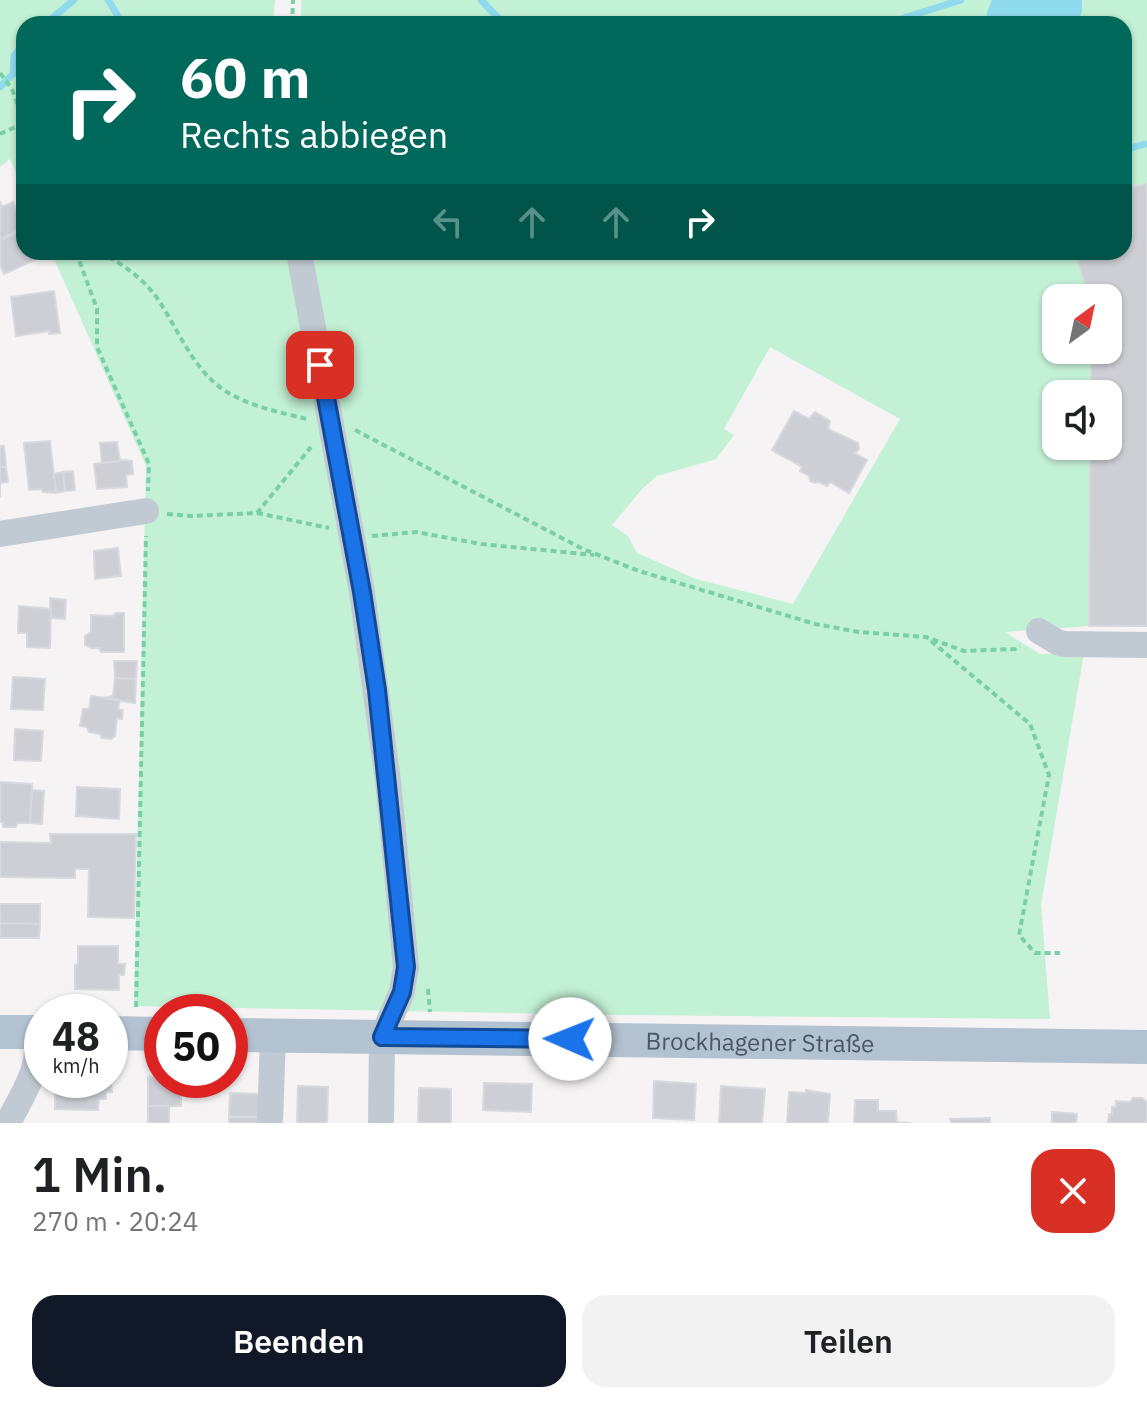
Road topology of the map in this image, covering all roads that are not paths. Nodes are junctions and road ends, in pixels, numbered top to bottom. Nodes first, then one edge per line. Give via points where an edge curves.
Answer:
1 (300, 260) edge
2 (146, 511) road end
3 (0, 534) edge
4 (1039, 631) road end
5 (1147, 645) edge
6 (0, 1032) edge
7 (24, 1032) edge
8 (248, 1035) edge
9 (273, 1036) junction
10 (382, 1037) junction
11 (1147, 1047) edge
12 (24, 1092) edge
13 (8, 1123) edge
14 (270, 1123) edge
15 (381, 1123) edge

1 - 10 street via 377,690 406,967 402,992
2 - 3 street
4 - 5 street via 1064,644
6 - 7 main road
8 - 9 main road, Brockhagener Straße
9 - 10 main road, Brockhagener Straße
9 - 14 street
10 - 11 main road, Brockhagener Straße
10 - 15 street
12 - 13 street

